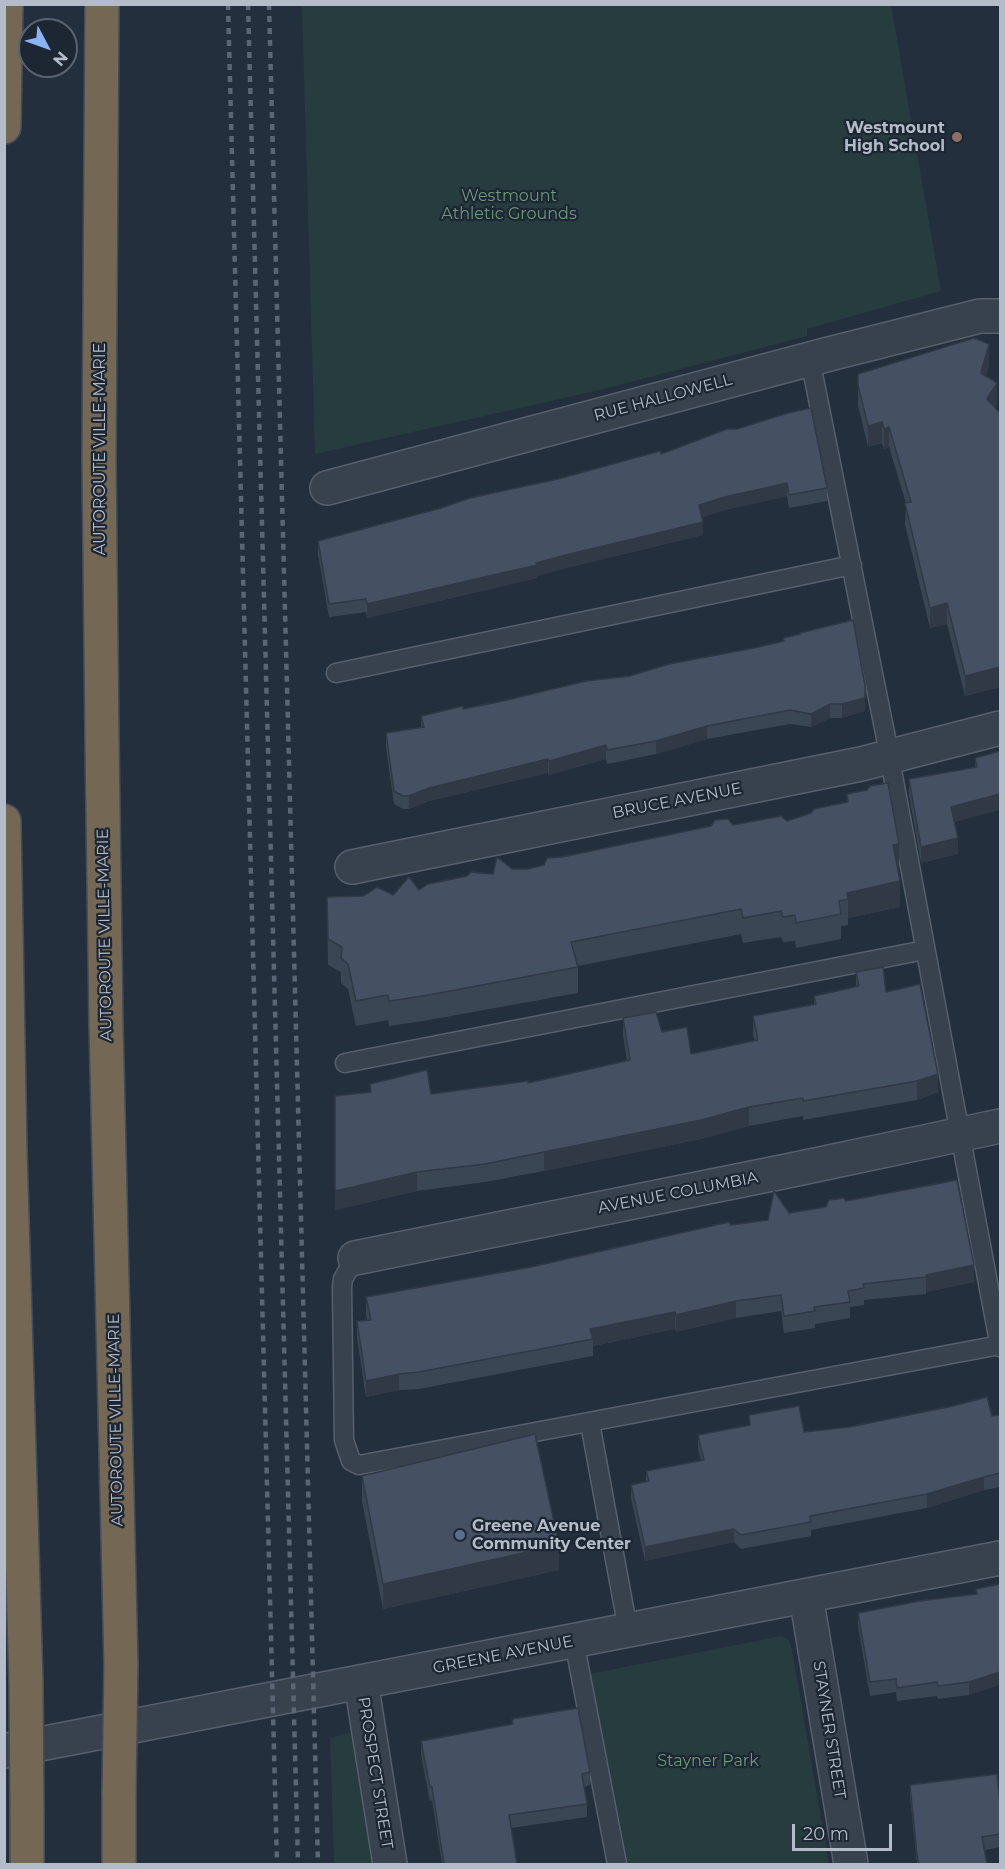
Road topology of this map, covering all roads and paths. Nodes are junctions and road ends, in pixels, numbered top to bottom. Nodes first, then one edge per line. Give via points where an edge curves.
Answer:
1 (6, 4) edge
2 (102, 4) edge
3 (4, 128) edge
4 (1000, 316) edge
5 (810, 359) junction
6 (327, 488) dead end
7 (852, 565) junction
8 (336, 673) dead end
9 (1000, 728) edge
10 (890, 758) junction
11 (4, 821) edge
12 (352, 867) dead end
13 (926, 950) junction
14 (345, 1063) dead end
15 (1000, 1126) edge
16 (961, 1136) junction
17 (355, 1258) joint
18 (1000, 1346) edge
19 (591, 1423) junction
20 (1000, 1558) edge
21 (806, 1596) junction
22 (628, 1630) junction
23 (574, 1641) junction
24 (361, 1682) junction
25 (4, 1751) edge
26 (27, 1864) edge
27 (119, 1864) edge
28 (390, 1864) edge
29 (617, 1864) edge
30 (851, 1864) edge

1 - 3 highway
2 - 27 highway, AUTOROUTE VILLE-MARIE, bridge via 99,458 106,1024 121,1665
4 - 5 street, RUE HALLOWELL via 980,316
5 - 6 street, RUE HALLOWELL
5 - 7 lane
7 - 8 lane
7 - 10 lane
9 - 10 street, BRUCE AVENUE
10 - 12 street, BRUCE AVENUE
10 - 13 lane
11 - 26 highway, bridge via 26,1682
13 - 14 lane
13 - 16 lane
15 - 16 street, AVENUE COLUMBIA
16 - 17 street, AVENUE COLUMBIA
16 - 18 lane
17 - 19 lane via 343,1279 342,1296 344,1440 351,1461 359,1465
18 - 19 lane
19 - 22 lane
20 - 21 street, GREENE AVENUE
21 - 22 street, GREENE AVENUE
21 - 30 street, STAYNER STREET
22 - 23 street, GREENE AVENUE
23 - 24 street, GREENE AVENUE
23 - 29 lane
24 - 25 street, GREENE AVENUE
24 - 28 street, PROSPECT STREET

